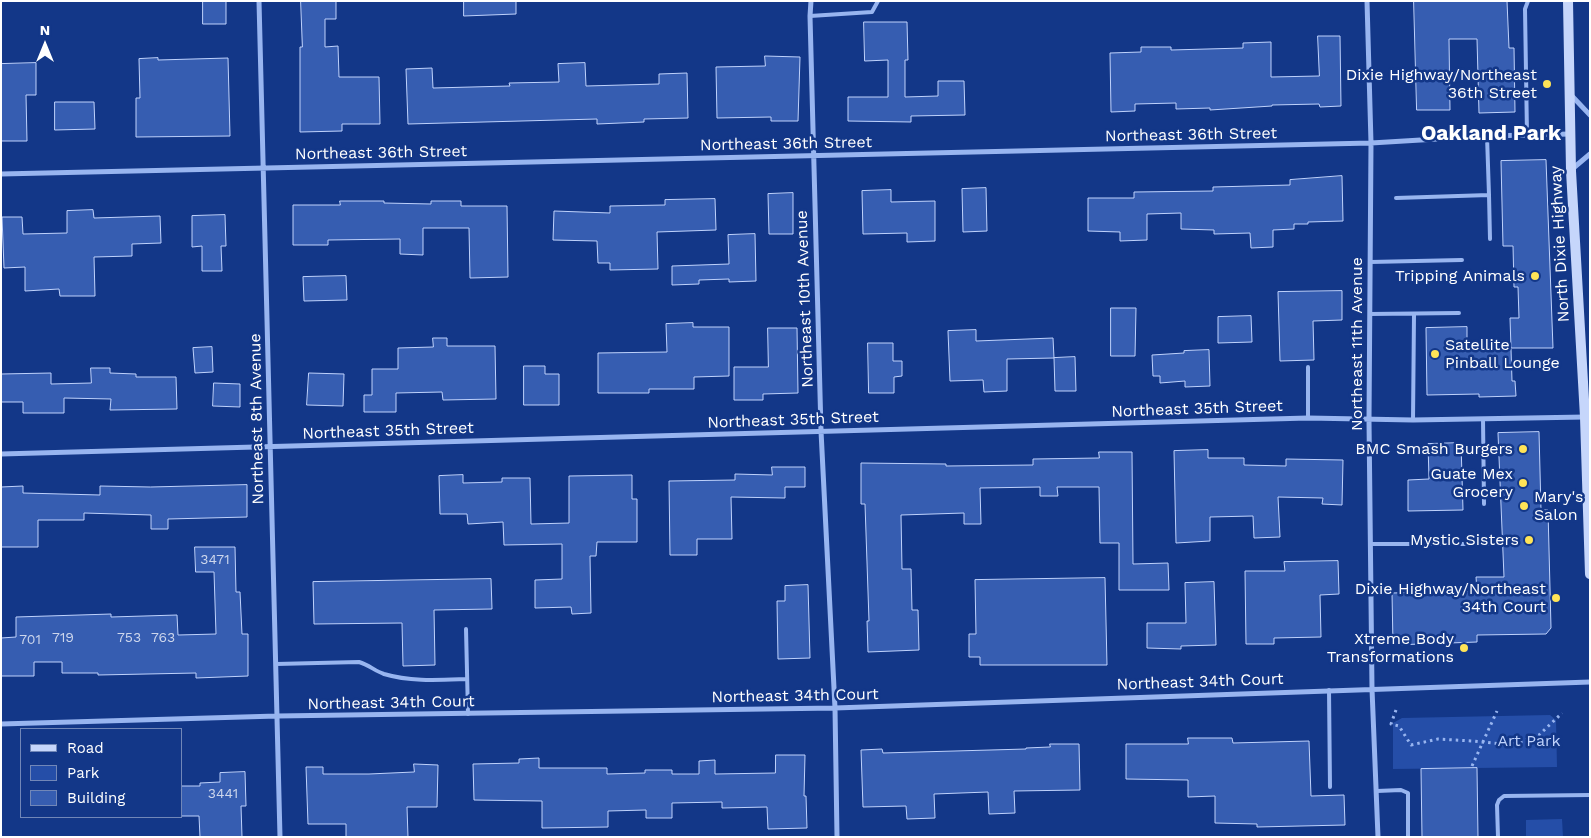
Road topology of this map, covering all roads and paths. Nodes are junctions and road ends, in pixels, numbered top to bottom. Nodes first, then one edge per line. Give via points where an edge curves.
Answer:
1 (259, 1) edge
2 (811, 1) edge
3 (878, 1) edge
4 (1367, 1) edge
5 (1528, 1) edge
6 (1568, 1) edge
7 (810, 16) junction
8 (1570, 94) junction
9 (1590, 115) edge
10 (1571, 134) junction
11 (1527, 135) junction
12 (1487, 136) junction
13 (1371, 143) junction
14 (1590, 154) edge
15 (814, 156) junction
16 (263, 168) junction
17 (1571, 171) junction
18 (1, 174) edge
19 (1489, 195) junction
20 (1396, 198) dead end
21 (1490, 239) dead end
22 (1462, 260) dead end
23 (1370, 262) junction
24 (1459, 313) dead end
25 (1370, 314) junction
26 (1414, 314) junction
27 (1308, 368) dead end
28 (1585, 417) junction
29 (1308, 418) junction
30 (1484, 419) junction
31 (1369, 420) junction
32 (1413, 420) junction
33 (821, 431) junction
34 (270, 446) junction
35 (1, 454) edge
36 (1484, 504) dead end
37 (1371, 544) junction
38 (1498, 544) dead end
39 (1590, 574) edge
40 (466, 629) dead end
41 (276, 664) junction
42 (467, 679) junction
43 (1590, 682) edge
44 (1372, 689) junction
45 (1329, 690) junction
46 (835, 708) junction
47 (1396, 710) dead end
48 (1497, 711) dead end
49 (1562, 713) dead end
50 (468, 714) junction
51 (277, 716) junction
52 (1, 724) edge
53 (1483, 742) junction
54 (1472, 766) dead end
55 (1330, 787) dead end
56 (1376, 791) junction
57 (1590, 794) edge
58 (280, 837) edge
59 (836, 837) edge
60 (1378, 837) edge
61 (1408, 837) edge
62 (1498, 837) edge

1 - 16 street, Northeast 8th Avenue
2 - 7 street, Northeast 10th Avenue
3 - 7 lane via 872,12
4 - 13 street, Northeast 11th Avenue
5 - 11 lane via 1525,9
6 - 8 main road, North Dixie Highway
7 - 15 street, Northeast 10th Avenue
8 - 9 street
8 - 10 main road, North Dixie Highway
10 - 11 street, Northeast 36th Street
10 - 17 main road, North Dixie Highway
11 - 12 street, Northeast 36th Street
12 - 13 street, Northeast 36th Street
12 - 19 lane
13 - 15 street, Northeast 36th Street
13 - 23 street, Northeast 11th Avenue
14 - 17 street
15 - 16 street, Northeast 36th Street
15 - 33 street, Northeast 10th Avenue
16 - 18 street, Northeast 36th Street
16 - 34 street, Northeast 8th Avenue
17 - 28 main road, North Dixie Highway
19 - 20 lane
19 - 21 lane
22 - 23 lane
23 - 25 street, Northeast 11th Avenue
24 - 26 lane
25 - 26 lane
25 - 31 street, Northeast 11th Avenue
26 - 32 lane
27 - 29 lane
28 - 30 street, Northeast 35th Street
28 - 39 main road, North Dixie Highway
29 - 31 street, Northeast 35th Street
29 - 33 street, Northeast 35th Street
30 - 32 street, Northeast 35th Street
30 - 36 lane
31 - 32 street, Northeast 35th Street
31 - 37 street, Northeast 11th Avenue
33 - 34 street, Northeast 35th Street
33 - 46 street, Northeast 10th Avenue
34 - 35 street, Northeast 35th Street
34 - 41 street, Northeast 8th Avenue
37 - 38 lane
37 - 44 street, Northeast 11th Avenue
40 - 42 lane
41 - 42 lane via 359,662 402,679
41 - 51 street, Northeast 8th Avenue
42 - 50 lane
43 - 44 street, Northeast 34th Court
44 - 45 street, Northeast 34th Court
44 - 56 street, Northeast 11th Avenue
45 - 46 street, Northeast 34th Court
45 - 55 lane
46 - 50 street, Northeast 34th Court
46 - 59 street, Northeast 10th Avenue
47 - 53 path via 1391,724 1399,726 1412,745 1438,739
48 - 53 path
49 - 53 path via 1539,736 1511,745
50 - 51 street, Northeast 34th Court
51 - 52 street, Northeast 34th Court
51 - 58 street, Northeast 8th Avenue
53 - 54 path
56 - 60 street, Northeast 11th Avenue
56 - 61 lane via 1408,793
57 - 62 lane via 1504,796 1497,805

